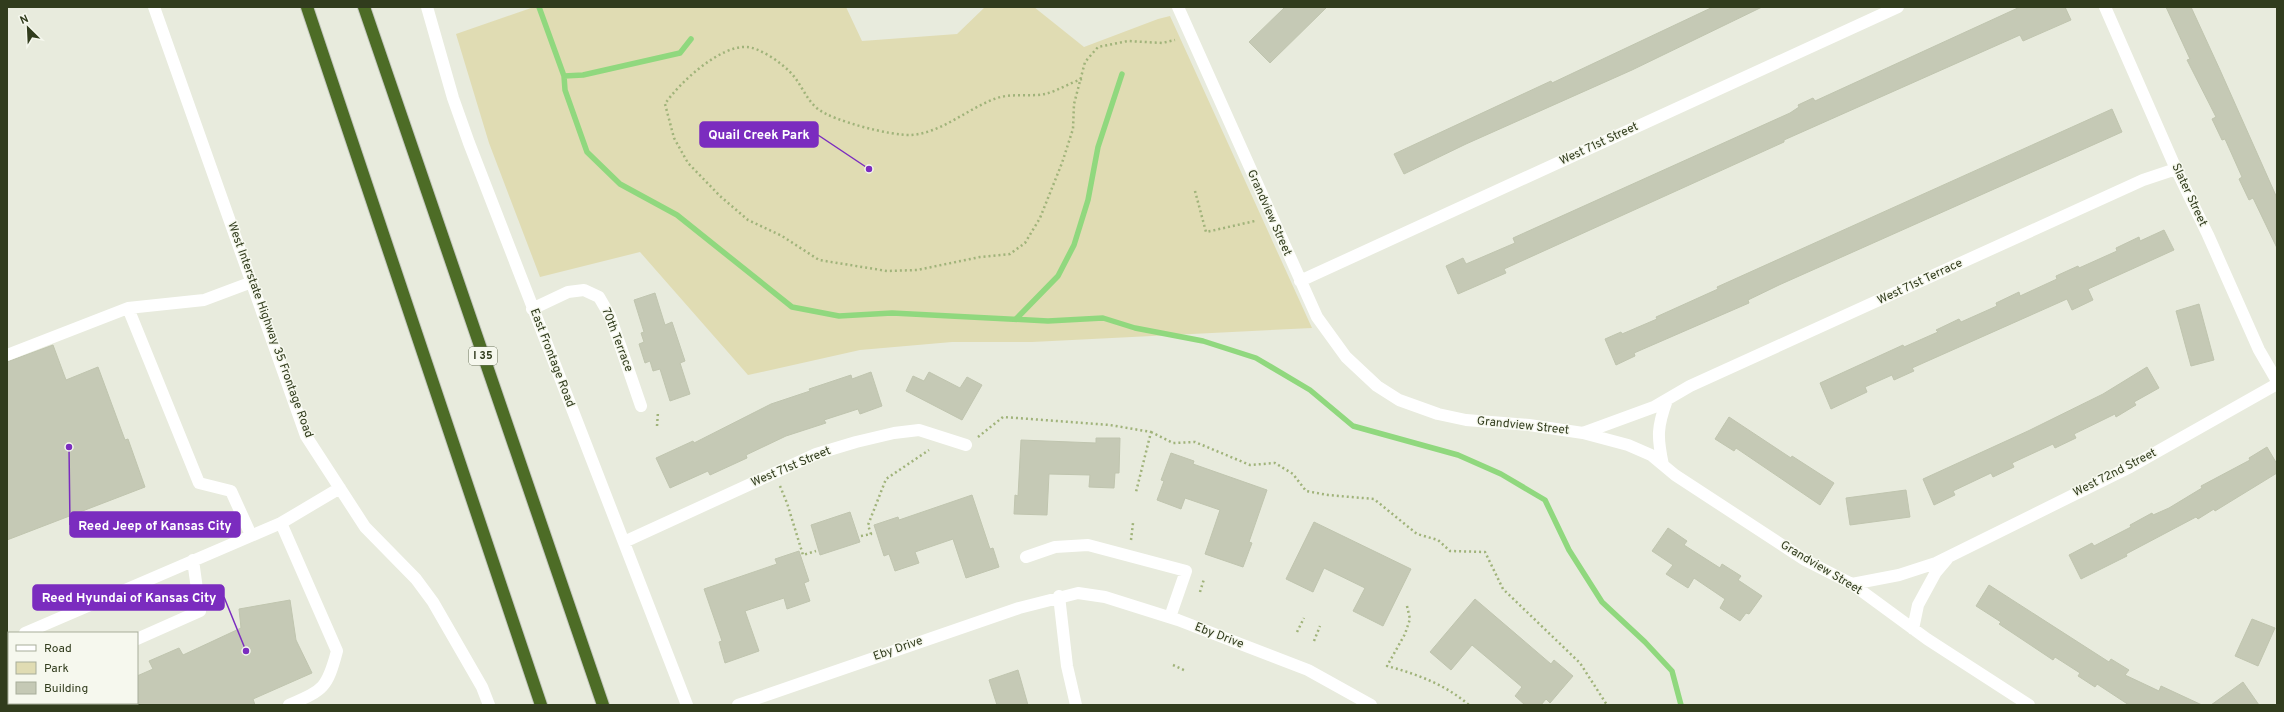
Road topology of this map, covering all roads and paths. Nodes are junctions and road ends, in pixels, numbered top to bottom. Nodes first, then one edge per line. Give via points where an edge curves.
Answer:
1 (154, 7) edge
2 (307, 7) edge
3 (364, 7) edge
4 (427, 7) edge
5 (1178, 7) edge
6 (1898, 7) edge
7 (2105, 7) edge
8 (1175, 40) dead end
9 (1082, 79) junction
10 (2176, 169) junction
11 (1195, 191) dead end
12 (1255, 221) dead end
13 (1300, 281) junction
14 (252, 282) junction
15 (128, 308) junction
16 (532, 309) junction
17 (7, 355) edge
18 (2277, 383) edge
19 (1667, 400) junction
20 (641, 406) dead end
21 (658, 412) dead end
22 (657, 426) dead end
23 (1151, 432) junction
24 (1583, 433) junction
25 (947, 439) junction
26 (966, 445) joint
27 (1663, 465) junction
28 (774, 473) junction
29 (340, 488) junction
30 (1136, 492) dead end
31 (281, 523) junction
32 (1133, 523) dead end
33 (251, 535) junction
34 (861, 536) dead end
35 (1131, 540) dead end
36 (624, 542) junction
37 (816, 551) dead end
38 (1950, 555) junction
39 (1026, 557) dead end
40 (193, 560) junction
41 (1204, 580) dead end
42 (1852, 584) junction
43 (1200, 592) dead end
44 (1059, 596) junction
45 (1407, 606) dead end
46 (1170, 617) junction
47 (1304, 618) dead end
48 (1320, 626) dead end
49 (1913, 629) junction
50 (27, 632) edge
51 (1297, 632) dead end
52 (138, 639) edge
53 (1314, 641) dead end
54 (1173, 665) dead end
55 (1186, 670) dead end
56 (1465, 701) junction
57 (289, 705) edge
58 (489, 705) edge
59 (541, 705) edge
60 (603, 705) edge
61 (687, 705) edge
62 (738, 705) edge
63 (1076, 705) edge
64 (1371, 705) edge
65 (1462, 705) edge
66 (1469, 705) edge
67 (1607, 705) edge
68 (2029, 705) edge

1 - 14 street, West Interstate Highway 35 Frontage Road
2 - 59 highway
3 - 60 highway, I 35
4 - 16 street, East Frontage Road via 463,128
5 - 13 street, Grandview Street
6 - 13 street, West 71st Street
7 - 10 street, Slater Street
8 - 9 path via 1162,44 1128,41 1098,47 1085,62
9 - 9 path via 1074,104 1073,129 1062,163 1040,218 1025,243 1010,254 980,256 917,270 887,272 819,260 782,236 748,220 688,163 674,138 664,104 676,88 725,52 747,47 772,57 790,72 806,97 819,110 844,122 911,135 938,128 998,98 1046,94
10 - 18 street, Slater Street via 2259,350
10 - 19 street, West 71st Terrace via 2143,180 1690,386
11 - 12 path via 1206,232
13 - 24 street, Grandview Street via 1317,317 1346,357 1377,386 1399,400 1438,414 1466,420
14 - 15 street via 204,300
14 - 29 street, West Interstate Highway 35 Frontage Road via 306,436
15 - 17 street
15 - 33 street via 199,483 231,491
16 - 20 street, 70th Terrace via 568,292 584,290 598,297 610,316
16 - 36 street, East Frontage Road
18 - 38 street, West 72nd Street via 2130,467
19 - 24 street, West 71st Terrace via 1630,417
19 - 27 street via 1658,438
21 - 22 path
23 - 26 path via 1110,425 1003,418
23 - 30 path
23 - 67 path via 1173,443 1195,442 1250,465 1275,463 1294,474 1306,491 1374,499 1417,534 1438,540 1450,551 1485,552 1503,589 1580,663
24 - 27 street, Grandview Street via 1628,445 1651,455
25 - 26 street, West 71st Street
25 - 28 street, West 71st Street via 920,430 894,433 816,454
25 - 34 path via 886,479 868,525 871,534
27 - 42 street, Grandview Street via 1805,560
28 - 36 street, West 71st Street
28 - 37 path via 787,503 803,555
29 - 31 street
29 - 58 street, West Interstate Highway 35 Frontage Road via 365,527 416,579 433,602 482,687
31 - 33 street
31 - 57 street via 336,651 331,673 319,691
32 - 35 path
33 - 40 street
36 - 61 street, East Frontage Road
38 - 42 street, West 72nd Street via 1922,568
38 - 49 street, West 72nd Street via 1936,572 1918,605
39 - 46 street via 1055,548 1088,545 1186,571
40 - 50 street
40 - 52 street via 200,611
41 - 43 path
42 - 49 street, Grandview Street
44 - 46 street, Eby Drive via 1078,593 1106,597
44 - 62 street, Eby Drive
44 - 63 street via 1067,666
45 - 56 path via 1410,619 1405,634 1387,666 1430,680
46 - 64 street, Eby Drive via 1308,670
47 - 51 path
48 - 53 path
49 - 68 street, Grandview Street
54 - 55 path
56 - 65 path
56 - 66 path

